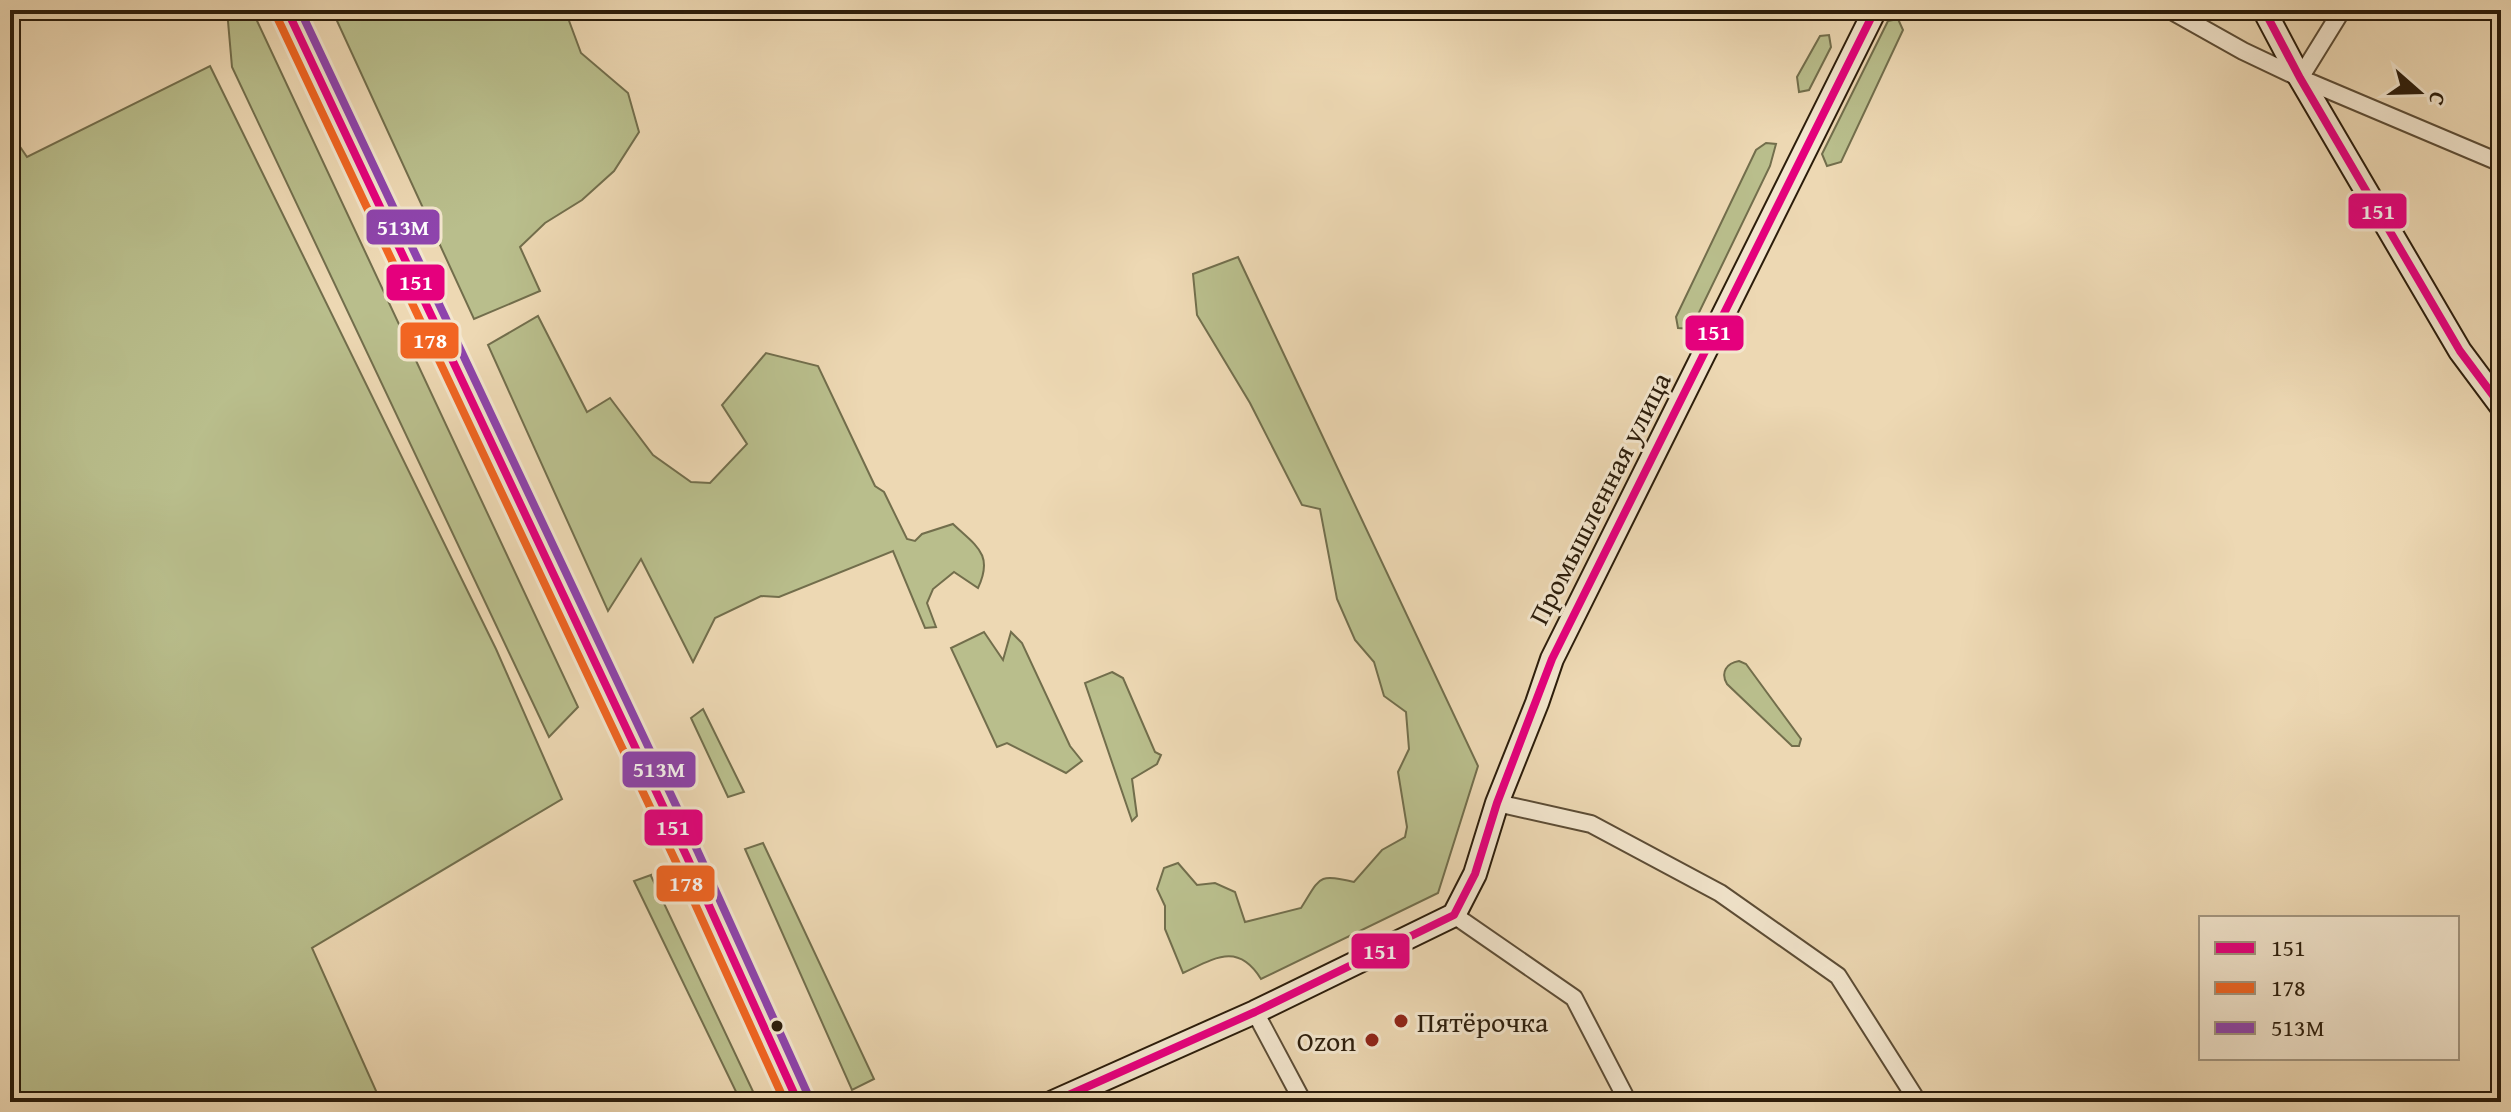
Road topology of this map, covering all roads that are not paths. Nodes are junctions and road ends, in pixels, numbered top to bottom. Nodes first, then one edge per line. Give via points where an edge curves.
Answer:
1 (287, 10) edge
2 (308, 10) edge
3 (1875, 10) edge
4 (2170, 10) edge
5 (2264, 10) edge
6 (2342, 10) edge
7 (2300, 78) junction
8 (2501, 163) edge
9 (2501, 406) edge
10 (580, 610) junction
11 (1497, 803) junction
12 (1454, 915) junction
13 (1255, 1012) junction
14 (798, 1102) edge
15 (814, 1102) edge
16 (1053, 1102) edge
17 (1303, 1102) edge
18 (1628, 1102) edge
19 (1918, 1102) edge

1 - 10 highway
2 - 10 highway
3 - 11 street, Промышленная улица via 1552,659
4 - 7 street
5 - 7 street
6 - 7 street
7 - 8 street
7 - 9 street via 2460,351
10 - 14 highway
10 - 15 highway via 703,850
11 - 12 street, Промышленная улица via 1475,874
11 - 19 street via 1591,824 1720,893 1838,976
12 - 13 street
12 - 18 street via 1574,998
13 - 16 street
13 - 17 street

